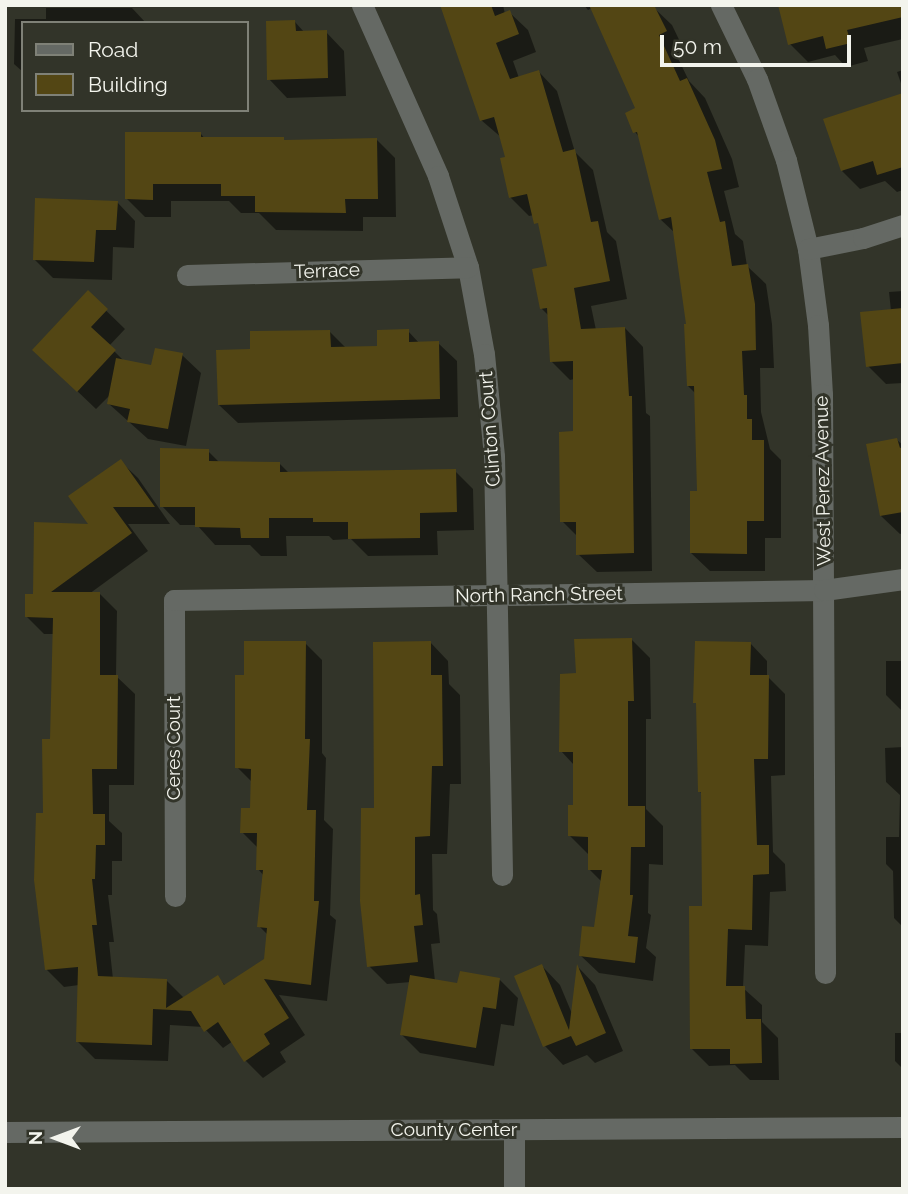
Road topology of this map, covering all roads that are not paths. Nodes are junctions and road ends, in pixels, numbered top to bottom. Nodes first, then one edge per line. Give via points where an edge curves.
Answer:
1 (362, 5) edge
2 (721, 5) edge
3 (903, 225) edge
4 (808, 249) junction
5 (468, 267) junction
6 (187, 275) dead end
7 (903, 579) edge
8 (824, 590) junction
9 (497, 596) junction
10 (174, 600) joint
11 (502, 875) dead end
12 (175, 896) dead end
13 (825, 973) dead end
14 (903, 1127) edge
15 (513, 1130) junction
16 (5, 1132) edge
17 (514, 1189) edge

1 - 5 street, Clinton Court via 438,176
2 - 4 street, West Perez Avenue via 761,90 786,160
3 - 4 street
4 - 8 street, West Perez Avenue via 822,394
5 - 6 street, Terrace
5 - 9 street, Clinton Court via 484,354 494,456
7 - 8 street, North Ranch Street
8 - 9 street, North Ranch Street
8 - 13 street, West Perez Avenue
9 - 10 street, North Ranch Street
9 - 11 street, Clinton Court
10 - 12 street, Ceres Court
14 - 15 street, County Center
15 - 16 street, County Center
15 - 17 street

